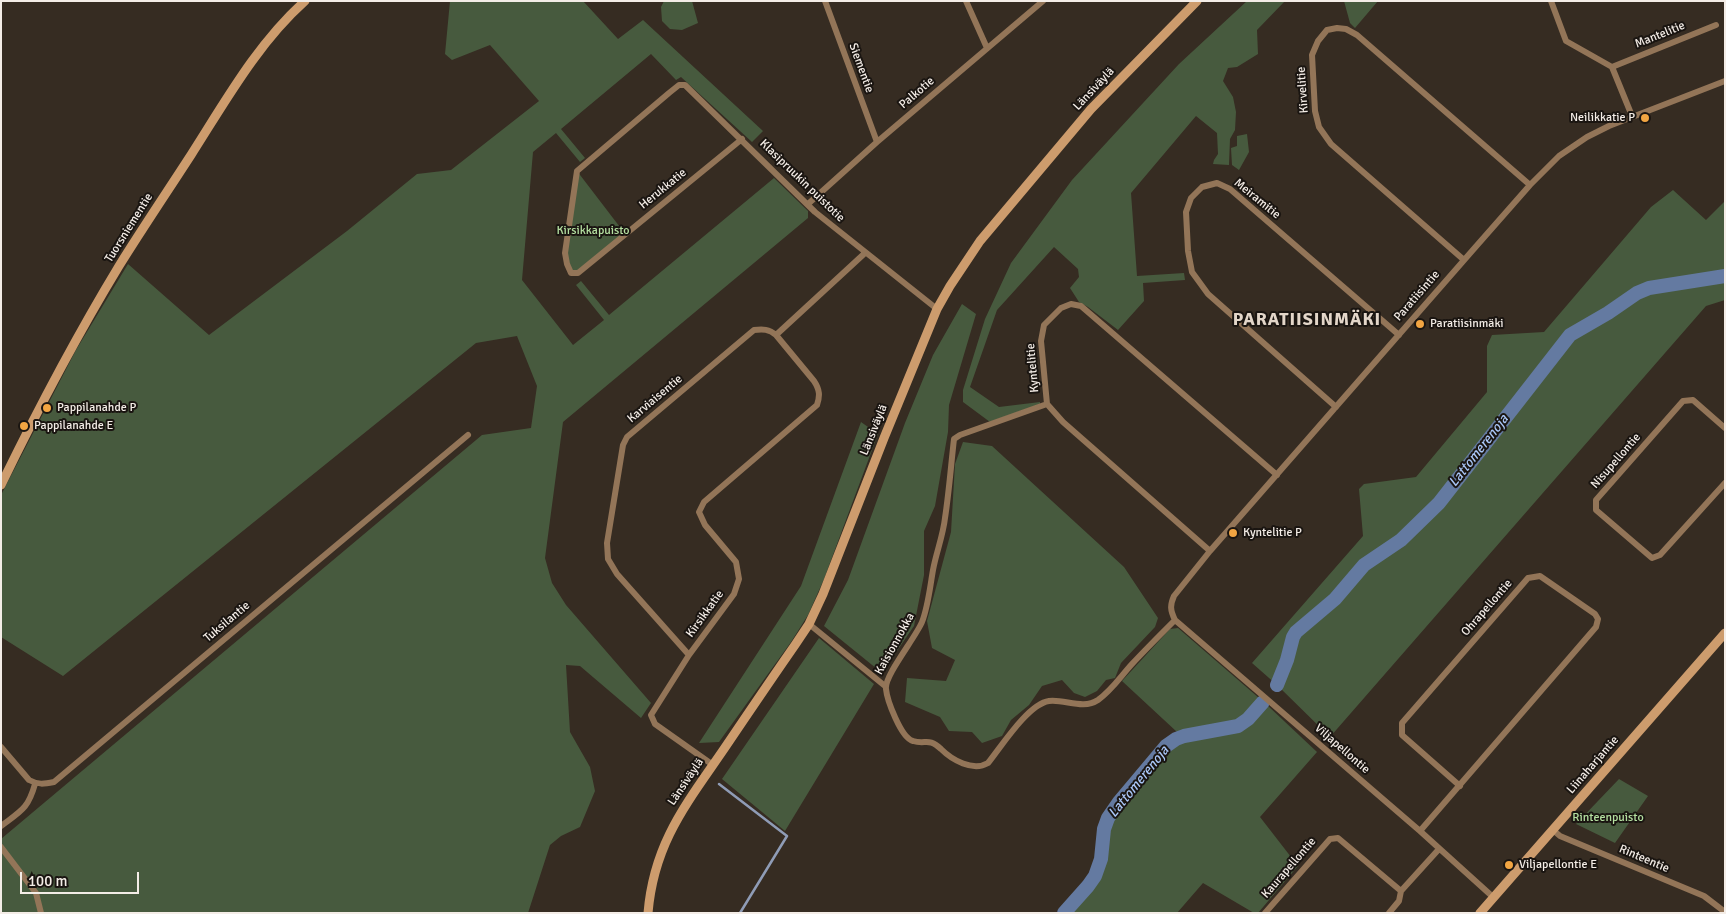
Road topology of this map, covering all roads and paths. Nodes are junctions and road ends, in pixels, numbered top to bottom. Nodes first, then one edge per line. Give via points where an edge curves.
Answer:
1 (305, 1) edge
2 (825, 1) edge
3 (966, 1) edge
4 (1043, 1) edge
5 (1197, 1) edge
6 (1551, 1) edge
7 (1716, 25) dead end
8 (987, 48) junction
9 (1612, 66) junction
10 (1725, 81) edge
11 (679, 85) joint
12 (1632, 116) junction
13 (742, 139) junction
14 (877, 142) junction
15 (1530, 185) junction
16 (808, 204) junction
17 (865, 253) junction
18 (1464, 260) junction
19 (937, 309) junction
20 (776, 335) junction
21 (1399, 335) junction
22 (1047, 404) junction
23 (1336, 407) junction
24 (1725, 428) edge
25 (468, 435) dead end
26 (1277, 475) junction
27 (1725, 483) edge
28 (1, 486) edge
29 (1210, 551) junction
30 (1175, 620) junction
31 (809, 624) junction
32 (1725, 633) edge
33 (689, 655) junction
34 (885, 686) junction
35 (1, 747) edge
36 (713, 765) junction
37 (35, 784) junction
38 (1460, 786) junction
39 (1, 826) edge
40 (1553, 830) junction
41 (1420, 831) junction
42 (1, 847) edge
43 (1439, 849) junction
44 (1401, 891) junction
45 (1493, 898) junction
46 (1725, 912) edge
47 (42, 913) edge
48 (648, 913) edge
49 (1266, 913) edge
50 (1389, 913) edge
51 (1480, 913) edge

1 - 28 main road, Tuorsniementie via 272,35 236,86 119,266 47,394
2 - 14 street, Siementie
3 - 8 street
4 - 8 street, Palkotie
5 - 19 main road, Länsiväylä via 1084,117 980,241
6 - 9 street via 1566,41
7 - 9 street, Mantelitie
8 - 14 street, Palkotie
9 - 12 street
10 - 12 street, Paratiisintie
11 - 13 street, Klasipruukin puistotie via 685,85
11 - 13 street, Herukkatie via 577,171 564,253 572,273 578,273
12 - 15 street, Paratiisintie via 1559,156
13 - 16 street, Klasipruukin puistotie
14 - 16 street, Palkotie
15 - 18 street, Paratiisintie
15 - 18 street, Kirvelitie via 1357,35 1337,28 1328,30 1318,41 1312,55 1319,127 1331,144
16 - 17 street, Klasipruukin puistotie
17 - 19 street, Klasipruukin puistotie
17 - 20 street
18 - 21 street, Paratiisintie
19 - 31 main road, Länsiväylä
20 - 33 street, Kirsikkatie via 819,388 820,397 817,405 704,502 699,512 705,525 736,562 739,579 734,594
20 - 33 street, Karviaisentie via 763,329 754,330 627,437 623,445 607,542 608,559 617,574
21 - 23 street, Paratiisintie
21 - 23 street, Meiramitie via 1230,189 1217,183 1202,187 1191,198 1186,212 1192,272 1208,294
22 - 26 street, Kyntelitie via 1041,341 1044,325 1061,308 1071,304 1081,306
22 - 29 street, Kyntelitie via 1063,422
22 - 34 street, Kaisionnokka via 954,438 945,520 922,621
23 - 26 street, Paratiisintie
24 - 27 street, Nisupellontie via 1693,400 1684,401 1596,500 1596,510 1652,558 1660,555
25 - 37 street, Tuksilantie via 54,782
26 - 29 street, Paratiisintie
29 - 30 street, Paratiisintie via 1174,596 1170,611
30 - 34 street, Kaisionnokka via 1096,701 1079,704 1047,701 1032,710 982,766 970,766 953,758 932,742 908,740 900,728
30 - 41 street, Viljapellontie
31 - 34 street
31 - 36 main road, Länsiväylä
32 - 40 main road, Liinaharjantie
33 - 36 street, Kirsikkatie via 652,711 652,721
35 - 37 street
36 - 48 main road, Länsiväylä via 671,829 655,874
37 - 39 street via 30,801
38 - 38 street, Ohrapellontie via 1596,627 1598,620 1595,614 1540,576 1528,578 1402,723 1402,734
38 - 41 street, Ohrapellontie
40 - 45 main road, Liinaharjantie
40 - 46 street, Rinteentie via 1560,836 1704,896
41 - 43 street, Viljapellontie
42 - 47 street via 36,893
43 - 44 street
43 - 45 street, Viljapellontie
44 - 49 street, Kaurapellontie via 1338,838 1330,839
44 - 50 street via 1399,901
45 - 51 main road, Liinaharjantie

